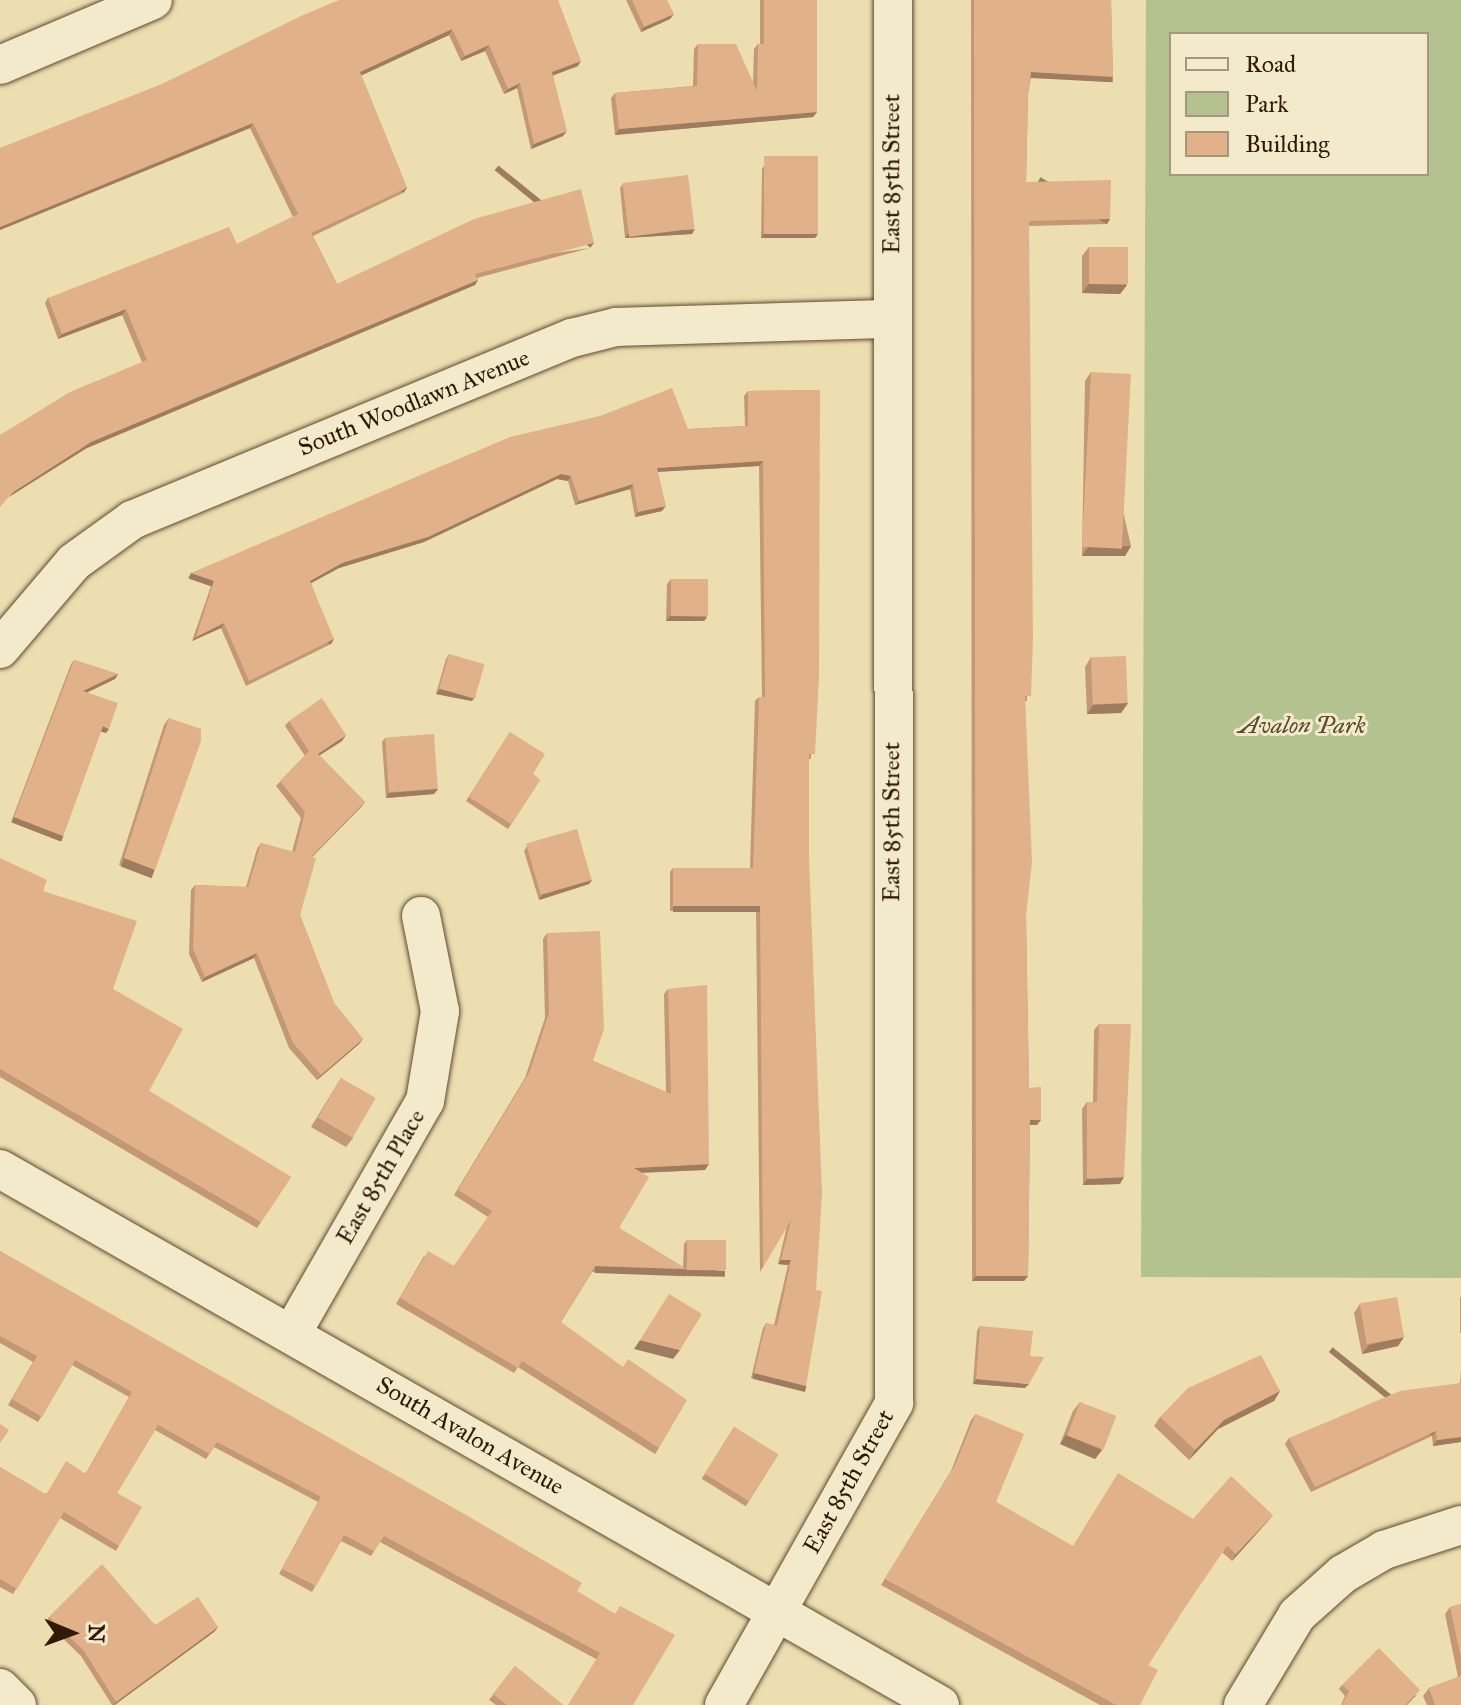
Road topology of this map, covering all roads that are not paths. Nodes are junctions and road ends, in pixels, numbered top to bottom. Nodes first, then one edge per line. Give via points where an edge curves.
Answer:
1 (153, 0) edge
2 (893, 0) edge
3 (0, 65) edge
4 (891, 319) junction
5 (0, 649) edge
6 (421, 916) dead end
7 (0, 1169) edge
8 (292, 1333) junction
9 (1461, 1525) edge
10 (776, 1613) junction
11 (0, 1688) edge
12 (17, 1705) edge
13 (724, 1705) edge
14 (940, 1705) edge
15 (1243, 1705) edge

1 - 3 street
2 - 4 street, East 85th Street
4 - 5 street, South Woodlawn Avenue via 616,327 572,338 132,520 74,562
4 - 10 street, East 85th Street via 894,1403
6 - 8 street, East 85th Place via 440,1011 425,1101
7 - 8 street, South Avalon Avenue
8 - 10 street, South Avalon Avenue
9 - 15 street via 1384,1550 1343,1574 1297,1615
10 - 13 street, East 85th Street
10 - 14 street, South Avalon Avenue
11 - 12 street

